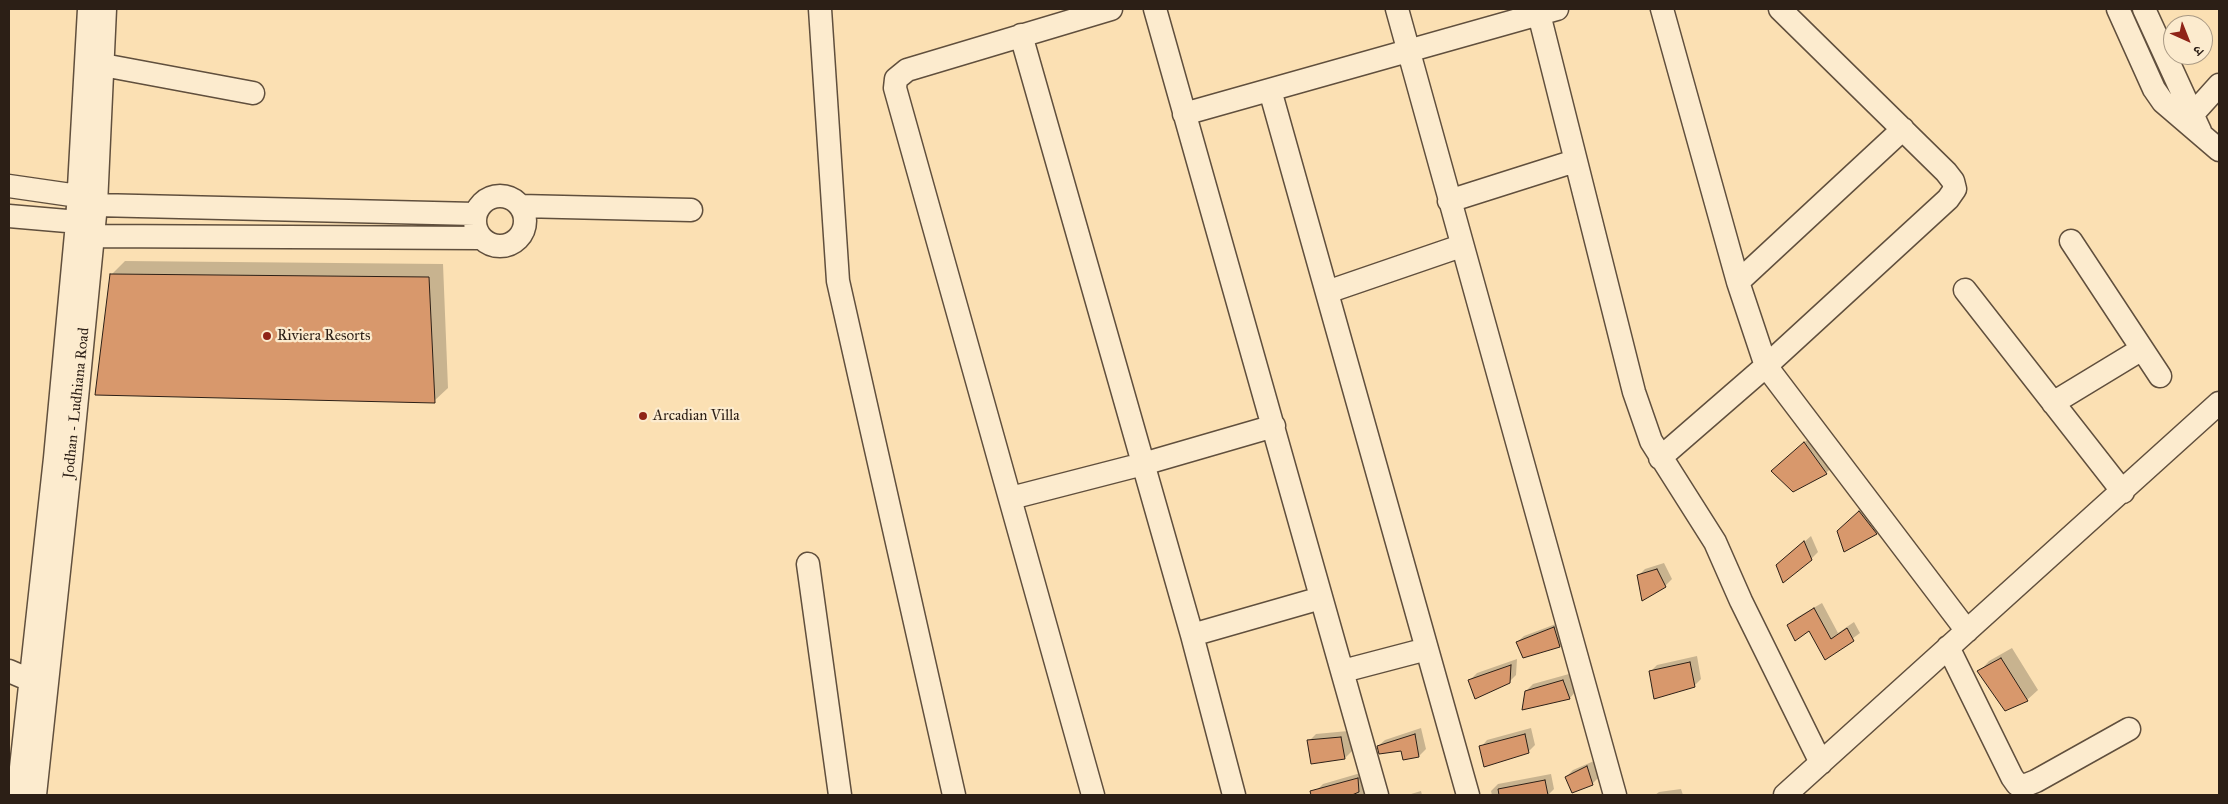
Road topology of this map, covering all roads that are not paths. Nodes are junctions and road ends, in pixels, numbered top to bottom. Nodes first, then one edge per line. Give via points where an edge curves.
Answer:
1 (89, 9) edge
2 (105, 9) edge
3 (820, 9) edge
4 (1111, 9) edge
5 (1155, 9) edge
6 (1397, 9) edge
7 (1662, 9) edge
8 (1780, 9) edge
9 (2144, 9) edge
10 (1548, 11) edge
11 (2120, 14) edge
12 (1021, 35) junction
13 (1410, 51) junction
14 (103, 65) junction
15 (2219, 85) edge
16 (1270, 90) junction
17 (252, 93) dead end
18 (1184, 114) junction
19 (2197, 125) junction
20 (1903, 129) junction
21 (2219, 150) edge
22 (1575, 161) junction
23 (9, 186) edge
24 (33, 189) junction
25 (1449, 201) junction
26 (520, 206) junction
27 (252, 209) junction
28 (691, 210) dead end
29 (89, 214) junction
30 (475, 214) junction
31 (19, 217) edge
32 (249, 237) junction
33 (481, 238) junction
34 (2071, 240) dead end
35 (1461, 246) junction
36 (1738, 282) junction
37 (1965, 290) dead end
38 (1327, 292) junction
39 (2142, 349) junction
40 (1766, 366) junction
41 (2160, 376) dead end
42 (2053, 403) junction
43 (2219, 403) edge
44 (1274, 426) junction
45 (1660, 458) junction
46 (1143, 464) junction
47 (2123, 492) junction
48 (1011, 498) junction
49 (808, 564) dead end
50 (1321, 598) junction
51 (1966, 631) junction
52 (1192, 635) junction
53 (1948, 647) junction
54 (1427, 649) junction
55 (9, 671) edge
56 (1342, 671) junction
57 (30, 680) junction
58 (2129, 729) dead end
59 (1821, 763) junction
60 (18, 795) edge
61 (35, 795) edge
62 (840, 795) edge
63 (954, 795) edge
64 (1093, 795) edge
65 (1234, 795) edge
66 (1377, 795) edge
67 (1468, 795) edge
68 (1615, 795) edge
69 (1785, 795) edge

1 - 29 street, Jodhan - Ludhiana Road
2 - 14 street, Jodhan - Ludhiana Road
3 - 63 street via 838,280
4 - 12 street
5 - 18 street
6 - 13 street
7 - 36 street
8 - 20 street
9 - 11 street
9 - 19 street
10 - 13 street
10 - 22 street
11 - 19 street via 2154,88 2173,112
12 - 46 street
12 - 48 street via 907,70 896,78 895,88
13 - 16 street
13 - 25 street
14 - 17 street
14 - 29 street, Jodhan - Ludhiana Road
15 - 19 street
16 - 18 street
16 - 38 street
18 - 44 street
19 - 21 street
20 - 36 street
20 - 40 street via 1946,172 1955,189 1948,199
22 - 25 street
22 - 45 street via 1634,392 1651,442
23 - 24 street
24 - 29 street
24 - 31 street
25 - 35 street
26 - 28 street
26 - 30 street via 507,196 499,195 484,201
26 - 33 street via 524,230 513,243 496,246
27 - 29 street
27 - 30 street
27 - 32 street
29 - 31 street
29 - 32 street
29 - 57 street, Jodhan - Ludhiana Road via 55,458
29 - 61 street, Jodhan - Ludhiana Road
30 - 33 street via 476,231
32 - 33 street
34 - 39 street
35 - 38 street
35 - 68 street
36 - 40 street
37 - 42 street
38 - 54 street
39 - 41 street
39 - 42 street
40 - 45 street
40 - 51 street
42 - 47 street
43 - 47 street
44 - 46 street
44 - 50 street
45 - 59 street via 1715,542
46 - 48 street
46 - 52 street
47 - 51 street
48 - 64 street
49 - 62 street
50 - 52 street
50 - 56 street
51 - 53 street
52 - 65 street
53 - 58 street via 2017,784 2036,781
53 - 59 street
54 - 56 street
54 - 67 street
55 - 57 street
56 - 66 street
57 - 60 street, Jodhan - Ludhiana Road
59 - 69 street

